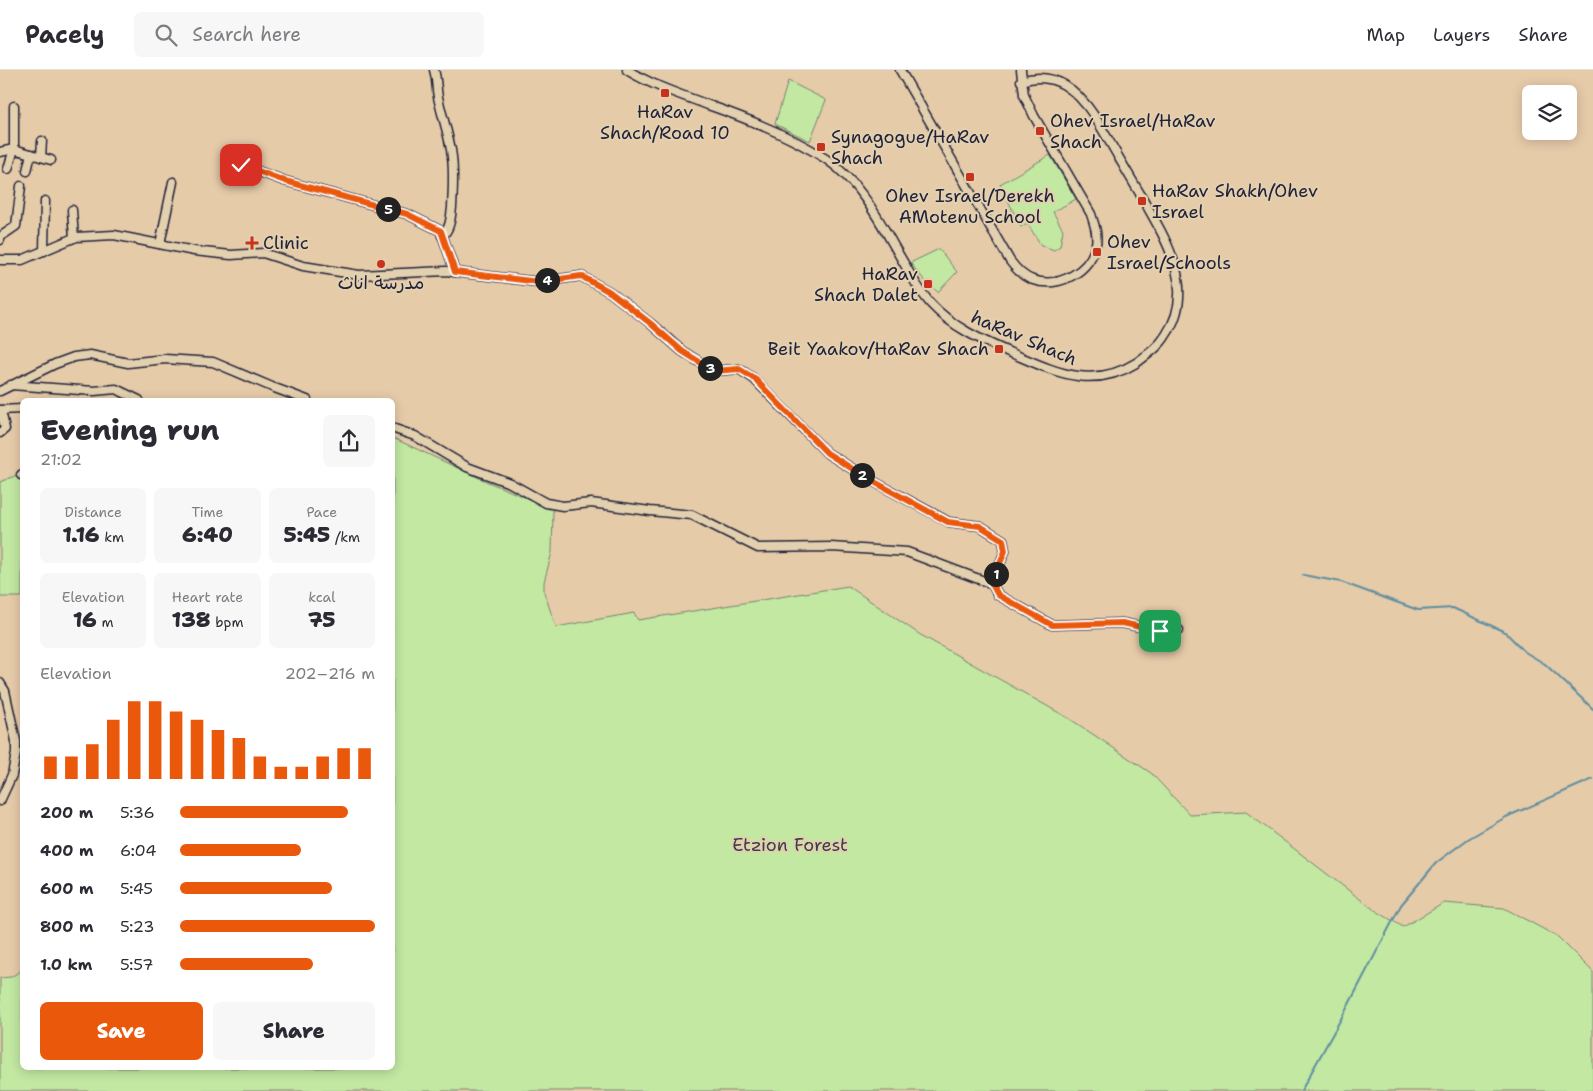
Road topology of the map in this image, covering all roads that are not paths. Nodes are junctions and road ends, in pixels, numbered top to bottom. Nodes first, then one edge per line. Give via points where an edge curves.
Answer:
1 (434, 70) edge
2 (627, 70) edge
3 (900, 70) edge
4 (1021, 70) edge
5 (1021, 81) junction
6 (14, 106) dead end
7 (42, 142) dead end
8 (14, 149) junction
9 (0, 152) edge
10 (31, 154) junction
11 (41, 157) junction
12 (51, 160) dead end
13 (241, 165) dead end
14 (8, 169) dead end
15 (28, 171) dead end
16 (173, 182) dead end
17 (21, 186) dead end
18 (44, 201) dead end
19 (72, 210) dead end
20 (442, 236) junction
21 (74, 238) junction
22 (0, 240) edge
23 (160, 244) junction
24 (44, 251) junction
25 (0, 260) edge
26 (455, 272) junction
27 (11, 385) junction
28 (0, 391) edge
29 (135, 398) edge
30 (302, 398) edge
31 (20, 409) edge
32 (0, 410) edge
33 (395, 429) edge
34 (0, 432) edge
35 (992, 584) junction
36 (1179, 630) dead end
37 (0, 683) edge
38 (0, 801) edge

1 - 20 street via 454,174 450,222
2 - 5 street, haRav Shach via 657,86 780,133 828,161 867,202 924,296 959,328 1057,372 1084,377 1112,374 1150,353 1172,326 1180,288 1174,261 1162,233 1086,104 1058,81 1041,77
3 - 5 street via 1010,261 1020,273 1032,280 1059,281 1083,268 1091,257 1096,244 1096,230 1091,214 1034,116
4 - 5 street
6 - 8 street
7 - 11 street
8 - 9 street
8 - 10 street
8 - 14 street
10 - 11 street
10 - 15 street
11 - 12 street
13 - 20 street via 285,181 407,214 441,231
16 - 23 street
17 - 22 street via 16,226
18 - 24 street
19 - 21 street
20 - 26 street
21 - 23 street via 114,235
21 - 24 street
23 - 26 street via 231,255 263,253 303,266 359,275
24 - 25 street via 22,260
26 - 35 street via 539,282 581,276 610,292 682,351 714,371 739,369 754,378 827,453 948,522 980,526 1003,540 1005,551
27 - 28 street
27 - 29 street via 94,391 116,389
27 - 30 street via 74,357 90,355 128,363 165,359 213,362
31 - 32 street
32 - 34 street via 5,429
33 - 35 street via 415,436 467,467 510,483 546,504 563,506 591,502 692,515 758,548 832,547 907,552
35 - 36 street via 998,595 1052,625 1122,623 1160,631
37 - 38 street via 5,691 16,753 12,775

